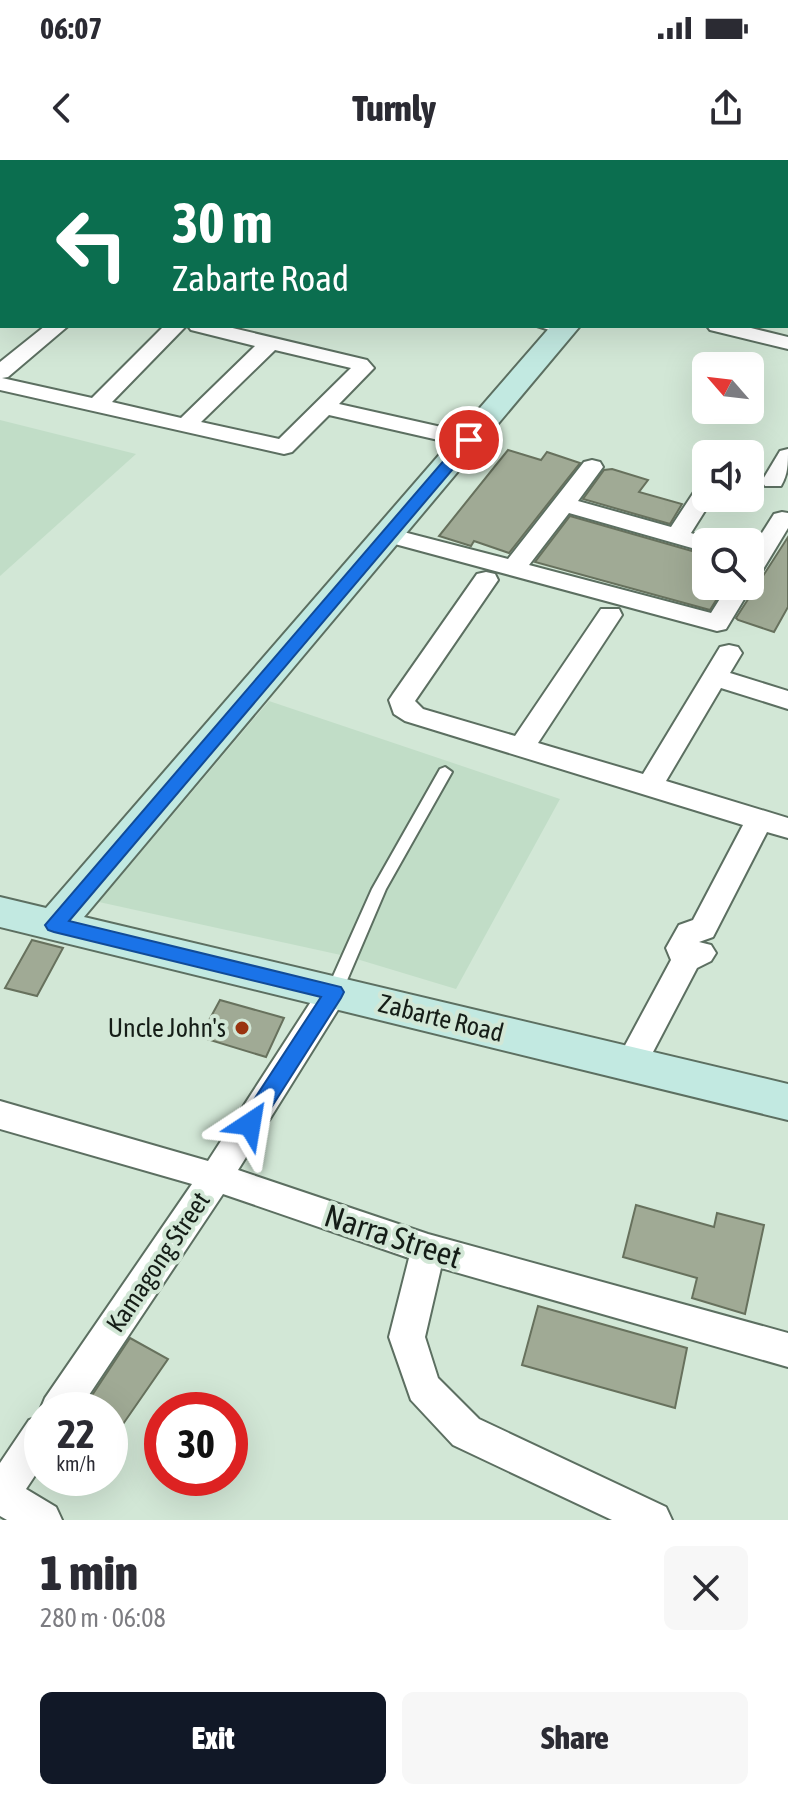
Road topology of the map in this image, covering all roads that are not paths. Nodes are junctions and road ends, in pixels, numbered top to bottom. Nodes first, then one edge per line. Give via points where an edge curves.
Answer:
1 (55, 328) edge
2 (174, 328) edge
3 (206, 328) edge
4 (557, 328) edge
5 (725, 328) edge
6 (270, 343) junction
7 (788, 343) edge
8 (0, 372) edge
9 (0, 384) edge
10 (97, 405) junction
11 (324, 407) junction
12 (187, 424) junction
13 (469, 440) junction
14 (592, 467) dead end
15 (563, 504) junction
16 (693, 512) edge
17 (782, 519) dead end
18 (391, 531) junction
19 (677, 537) junction
20 (692, 541) edge
21 (764, 545) edge
22 (515, 567) junction
23 (486, 580) dead end
24 (731, 600) edge
25 (610, 615) dead end
26 (729, 653) dead end
27 (715, 677) junction
28 (788, 700) edge
29 (522, 746) junction
30 (445, 772) dead end
31 (650, 786) junction
32 (760, 819) junction
33 (788, 828) edge
34 (0, 912) edge
35 (54, 925) junction
36 (334, 992) junction
37 (631, 1064) junction
38 (788, 1102) edge
39 (0, 1115) edge
40 (216, 1177) junction
41 (428, 1249) junction
42 (788, 1350) edge
43 (70, 1392) edge
44 (24, 1460) edge
45 (0, 1495) edge
46 (43, 1520) edge
47 (653, 1520) edge

1 - 8 street
2 - 10 street
3 - 6 street
4 - 13 street
5 - 7 street
6 - 11 street via 363,366
6 - 12 street
9 - 10 street
10 - 12 street
11 - 12 street via 284,447
11 - 13 street
13 - 18 street
14 - 15 street
15 - 19 street
15 - 22 street
16 - 19 street
17 - 21 street
18 - 22 street via 413,543
18 - 35 street
19 - 20 street
22 - 24 street via 717,623
23 - 29 street via 402,700 403,708
25 - 29 street
26 - 27 street
27 - 28 street
27 - 31 street
29 - 31 street
30 - 36 lane via 379,889
31 - 32 street
32 - 33 street
32 - 37 street via 703,929 708,940 700,956 686,960
34 - 35 street, Zabarte Road
35 - 36 street, Zabarte Road
36 - 37 street, Zabarte Road
36 - 40 street, Kamagong Street
37 - 38 street, Zabarte Road
39 - 40 street, Narra Street
40 - 41 street, Narra Street
40 - 43 street, Kamagong Street
41 - 42 street, Narra Street
41 - 47 street via 407,1337 424,1388 466,1432
44 - 45 street
45 - 46 street

